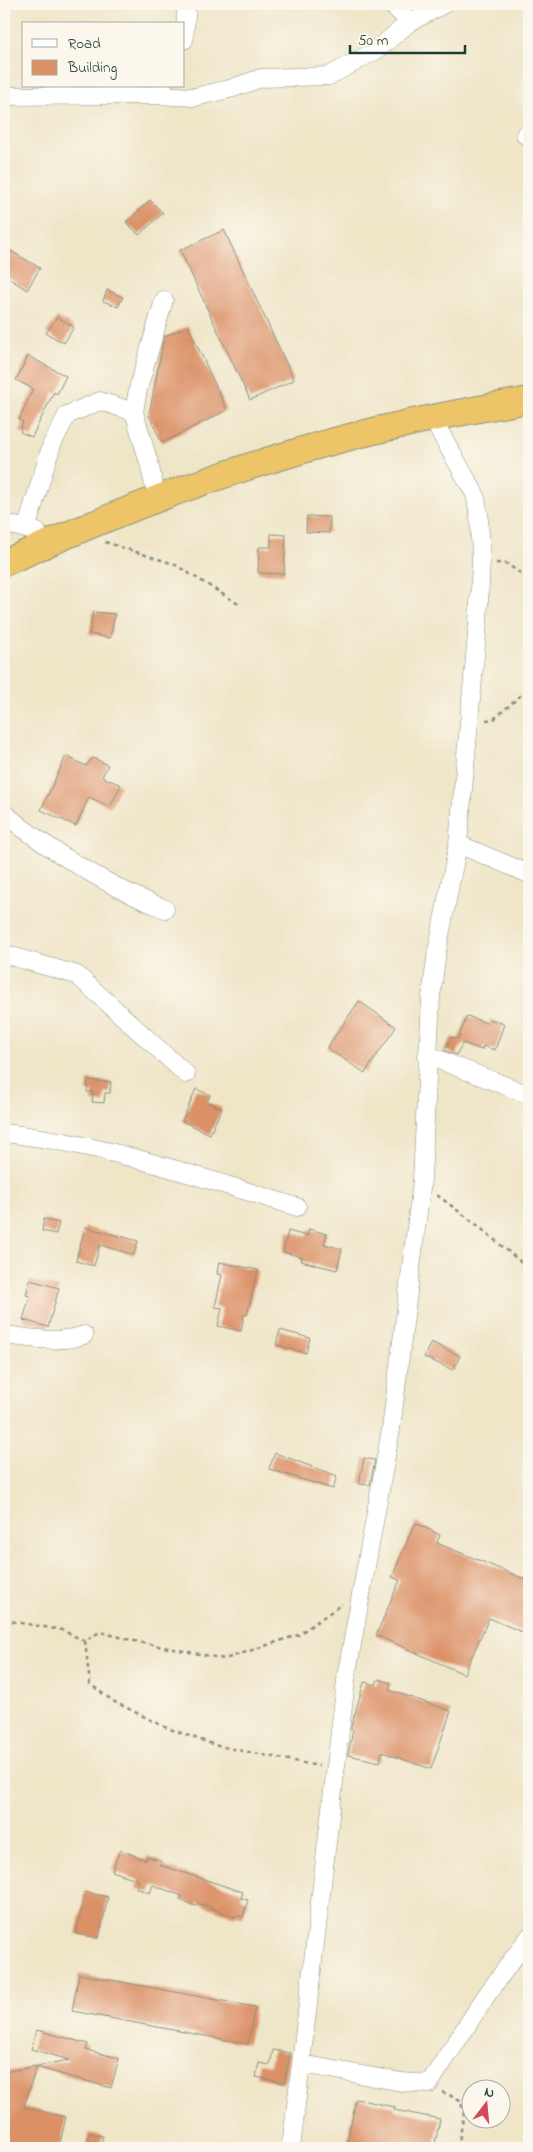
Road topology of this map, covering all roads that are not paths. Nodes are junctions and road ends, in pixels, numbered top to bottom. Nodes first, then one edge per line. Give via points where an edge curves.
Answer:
1 (187, 4) edge
2 (391, 4) edge
3 (444, 4) edge
4 (410, 22) junction
5 (185, 28) edge
6 (162, 91) edge
7 (4, 96) edge
8 (164, 300) dead end
9 (529, 400) edge
10 (134, 412) junction
11 (432, 418) junction
12 (157, 498) junction
13 (4, 523) edge
14 (26, 529) junction
15 (66, 535) junction
16 (4, 563) edge
17 (4, 813) edge
18 (458, 844) junction
19 (529, 874) edge
20 (165, 909) dead end
21 (4, 954) edge
22 (428, 1054) junction
23 (186, 1074) dead end
24 (529, 1095) edge
25 (4, 1133) edge
26 (297, 1206) dead end
27 (84, 1334) dead end
28 (4, 1335) edge
29 (529, 1938) edge
30 (302, 2064) junction
31 (291, 2148) edge

1 - 5 street
2 - 4 street
3 - 4 street
4 - 6 street via 374,51 329,76 260,78 195,97
6 - 7 street
8 - 10 street
9 - 11 highway
10 - 12 street
10 - 14 street via 100,401 67,415 52,444
11 - 12 highway via 295,452
11 - 18 street via 475,494 479,514 478,623
12 - 15 highway
13 - 14 street
14 - 15 street
15 - 16 highway
17 - 20 street via 20,828 99,878
18 - 19 street
18 - 22 street via 437,951
21 - 23 street via 77,975
22 - 24 street
22 - 30 street via 422,1180 392,1429 347,1672
25 - 26 street via 47,1138 127,1155
27 - 28 street via 68,1340
29 - 30 street via 428,2084
30 - 31 street

